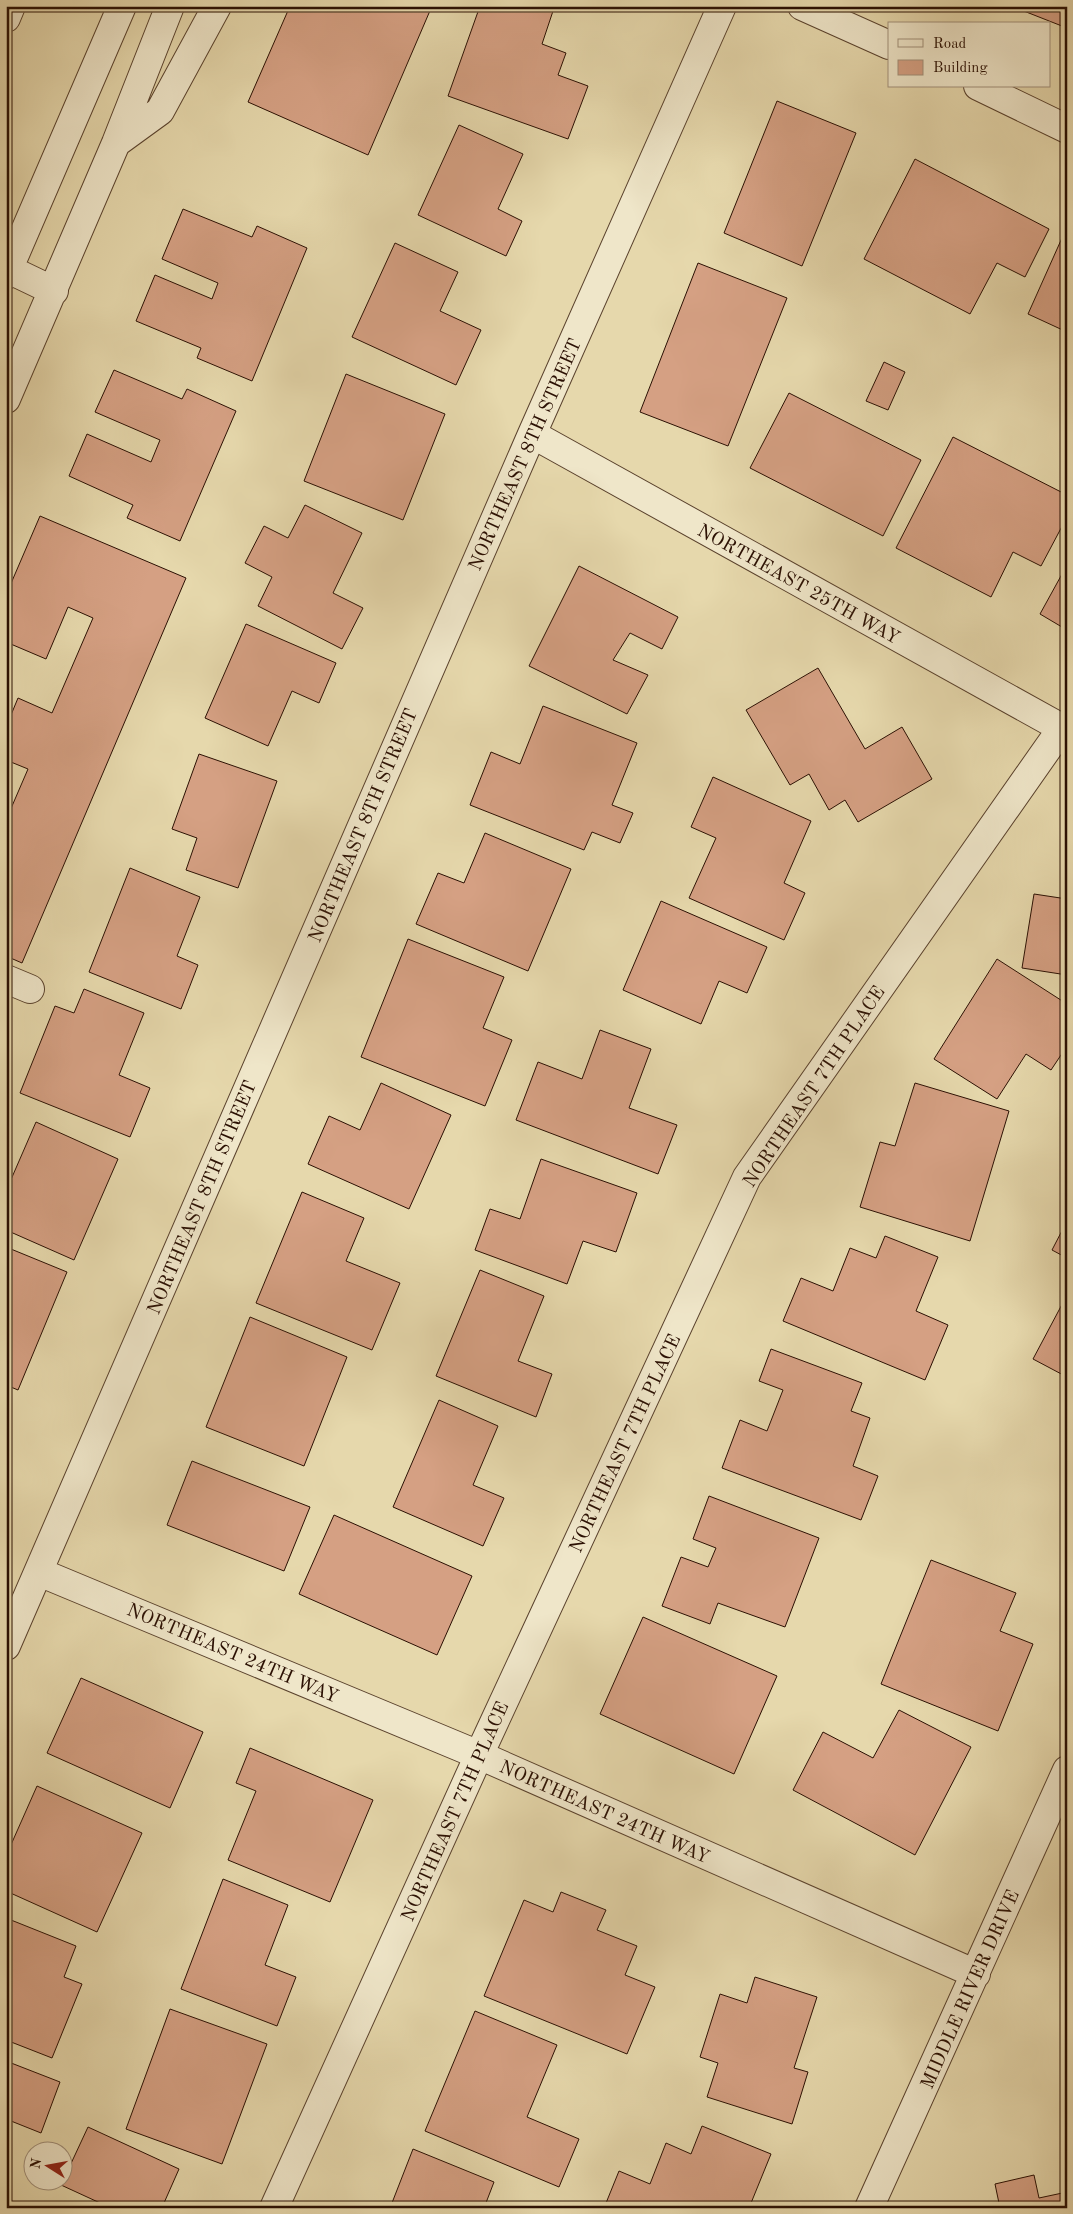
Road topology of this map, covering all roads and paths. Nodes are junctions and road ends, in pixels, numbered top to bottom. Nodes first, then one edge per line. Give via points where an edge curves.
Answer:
1 (11, 6) edge
2 (122, 6) edge
3 (170, 6) edge
4 (217, 6) edge
5 (722, 6) edge
6 (802, 6) edge
7 (6, 18) edge
8 (888, 45) edge
9 (982, 88) edge
10 (1067, 129) edge
11 (116, 143) junction
12 (7, 271) edge
13 (54, 290) junction
14 (6, 398) edge
15 (532, 434) junction
16 (1064, 730) edge
17 (39, 1572) junction
18 (6, 1646) edge
19 (479, 1755) junction
20 (1067, 1770) edge
21 (976, 1974) junction
22 (274, 2208) edge
23 (869, 2208) edge

1 - 7 street
2 - 12 street
3 - 11 street
4 - 11 street via 160,111
5 - 15 street, NORTHEAST 8TH STREET
6 - 8 street
9 - 10 street
11 - 13 street
12 - 13 street
13 - 14 street
15 - 16 street, NORTHEAST 25TH WAY
15 - 17 street, NORTHEAST 8TH STREET
16 - 19 street, NORTHEAST 7TH PLACE via 748,1177
17 - 18 street, NORTHEAST 8TH STREET
17 - 19 street, NORTHEAST 24TH WAY
19 - 21 street, NORTHEAST 24TH WAY
19 - 22 street, NORTHEAST 7TH PLACE
20 - 21 street, MIDDLE RIVER DRIVE
21 - 23 street, MIDDLE RIVER DRIVE

